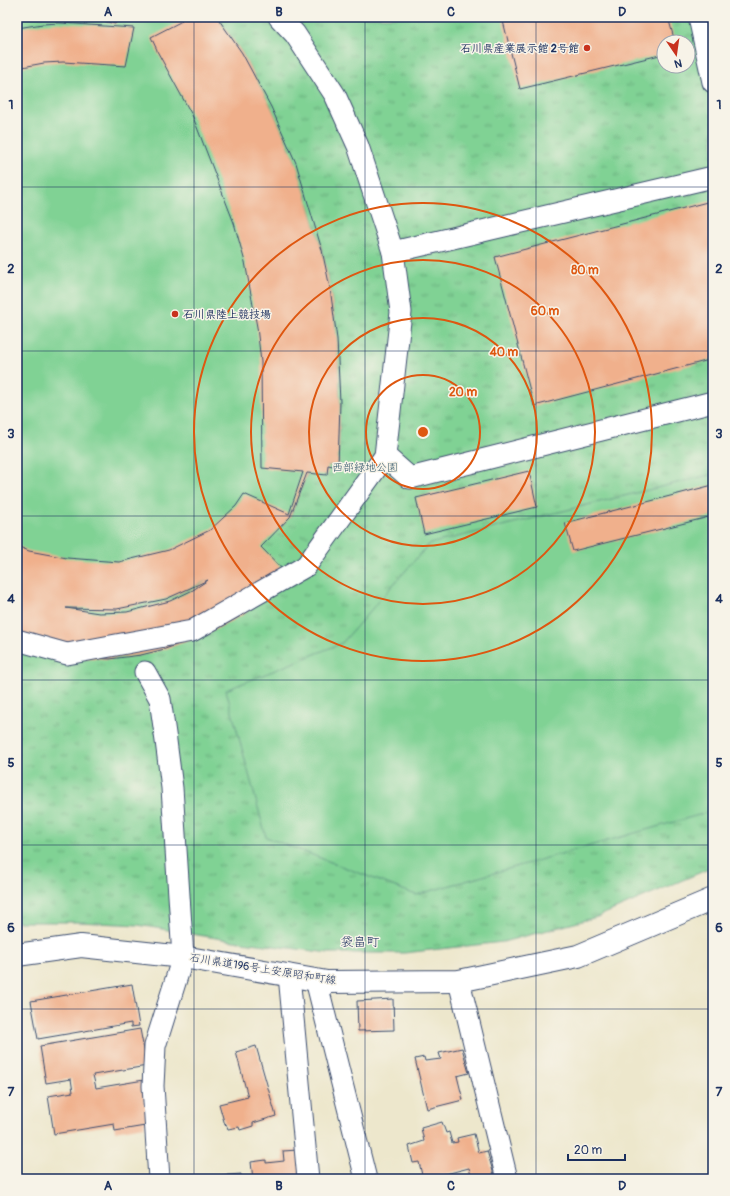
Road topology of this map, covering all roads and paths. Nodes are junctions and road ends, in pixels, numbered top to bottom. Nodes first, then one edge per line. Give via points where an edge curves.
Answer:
1 (279, 17) edge
2 (699, 17) edge
3 (712, 69) edge
4 (713, 177) edge
5 (393, 252) junction
6 (713, 402) edge
7 (386, 456) junction
8 (17, 640) edge
9 (146, 672) dead end
10 (713, 899) edge
11 (17, 955) edge
12 (183, 957) junction
13 (289, 975) junction
14 (316, 980) junction
15 (459, 981) junction
16 (159, 1179) edge
17 (308, 1179) edge
18 (366, 1179) edge
19 (507, 1179) edge

1 - 5 street via 295,34 335,95 358,146
2 - 3 street
4 - 5 street
5 - 7 street via 401,312
6 - 7 street via 410,478
7 - 8 street via 306,566 192,631 67,654
9 - 12 street via 160,699 166,741 172,788
10 - 15 main road, 石川県道196号上安原昭和町線 via 578,956
11 - 12 main road, 石川県道196号上安原昭和町線 via 81,946
12 - 13 main road, 石川県道196号上安原昭和町線
12 - 16 street via 155,1046 153,1086
13 - 14 main road, 石川県道196号上安原昭和町線
13 - 17 street
14 - 15 main road, 石川県道196号上安原昭和町線
14 - 18 street
15 - 19 street

